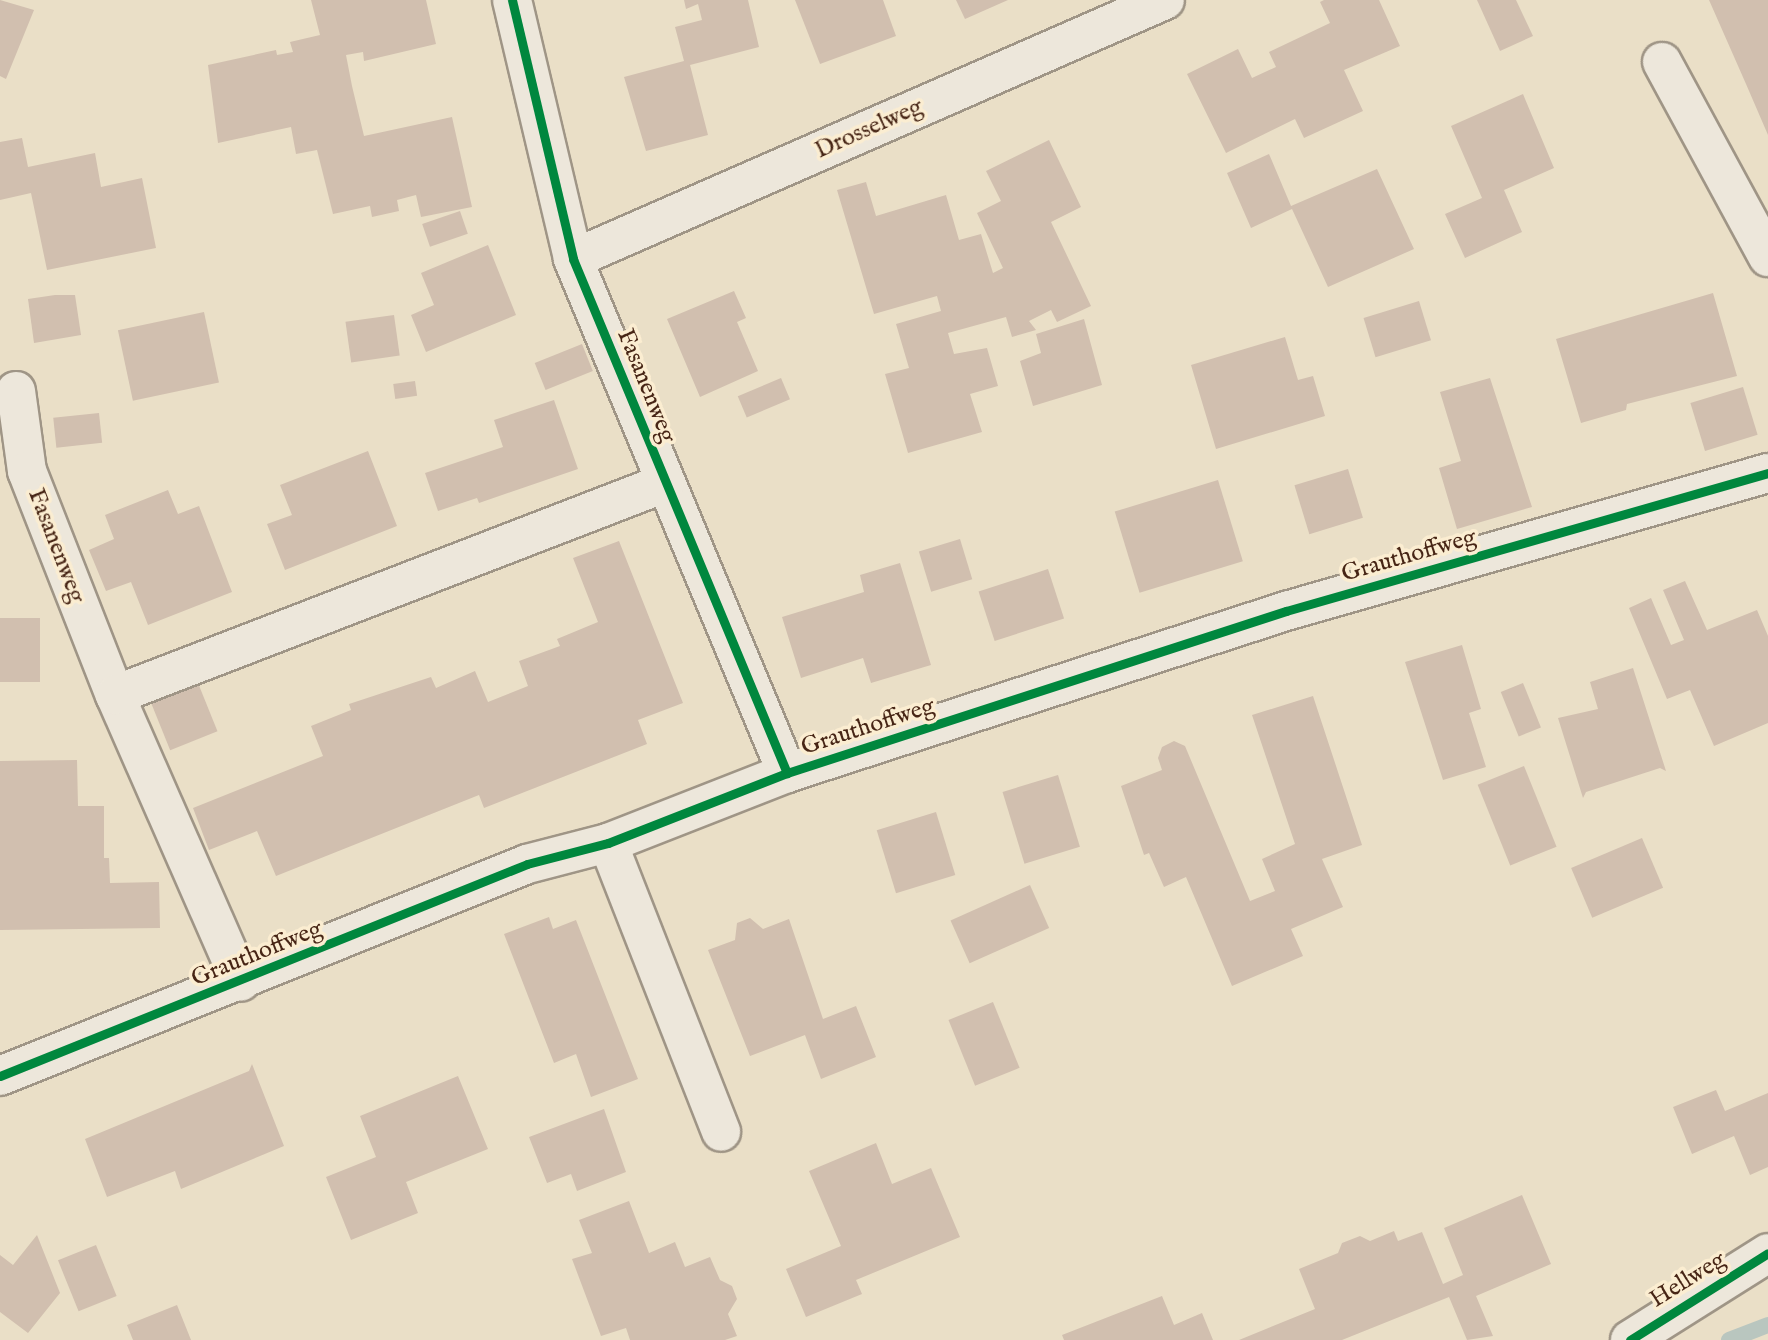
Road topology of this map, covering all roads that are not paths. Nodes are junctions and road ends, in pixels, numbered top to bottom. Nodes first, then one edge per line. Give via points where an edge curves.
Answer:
1 (512, 0) edge
2 (1165, 0) edge
3 (1662, 62) dead end
4 (1768, 257) edge
5 (573, 259) junction
6 (16, 391) dead end
7 (1768, 473) edge
8 (665, 483) junction
9 (115, 695) junction
10 (787, 773) junction
11 (608, 843) junction
12 (241, 982) junction
13 (0, 1076) edge
14 (722, 1132) dead end
15 (1768, 1253) edge
16 (1630, 1340) edge

1 - 5 street, Fasanenweg
2 - 5 street, Drosselweg
3 - 4 street
5 - 8 street, Fasanenweg
6 - 9 street, Fasanenweg via 27,471
7 - 10 street, Grauthoffweg via 1286,611
8 - 9 street
8 - 10 street, Fasanenweg
9 - 12 street, Fasanenweg
10 - 11 street, Grauthoffweg
11 - 12 street, Grauthoffweg via 527,864
11 - 14 street
12 - 13 street, Grauthoffweg
15 - 16 street, Hellweg

